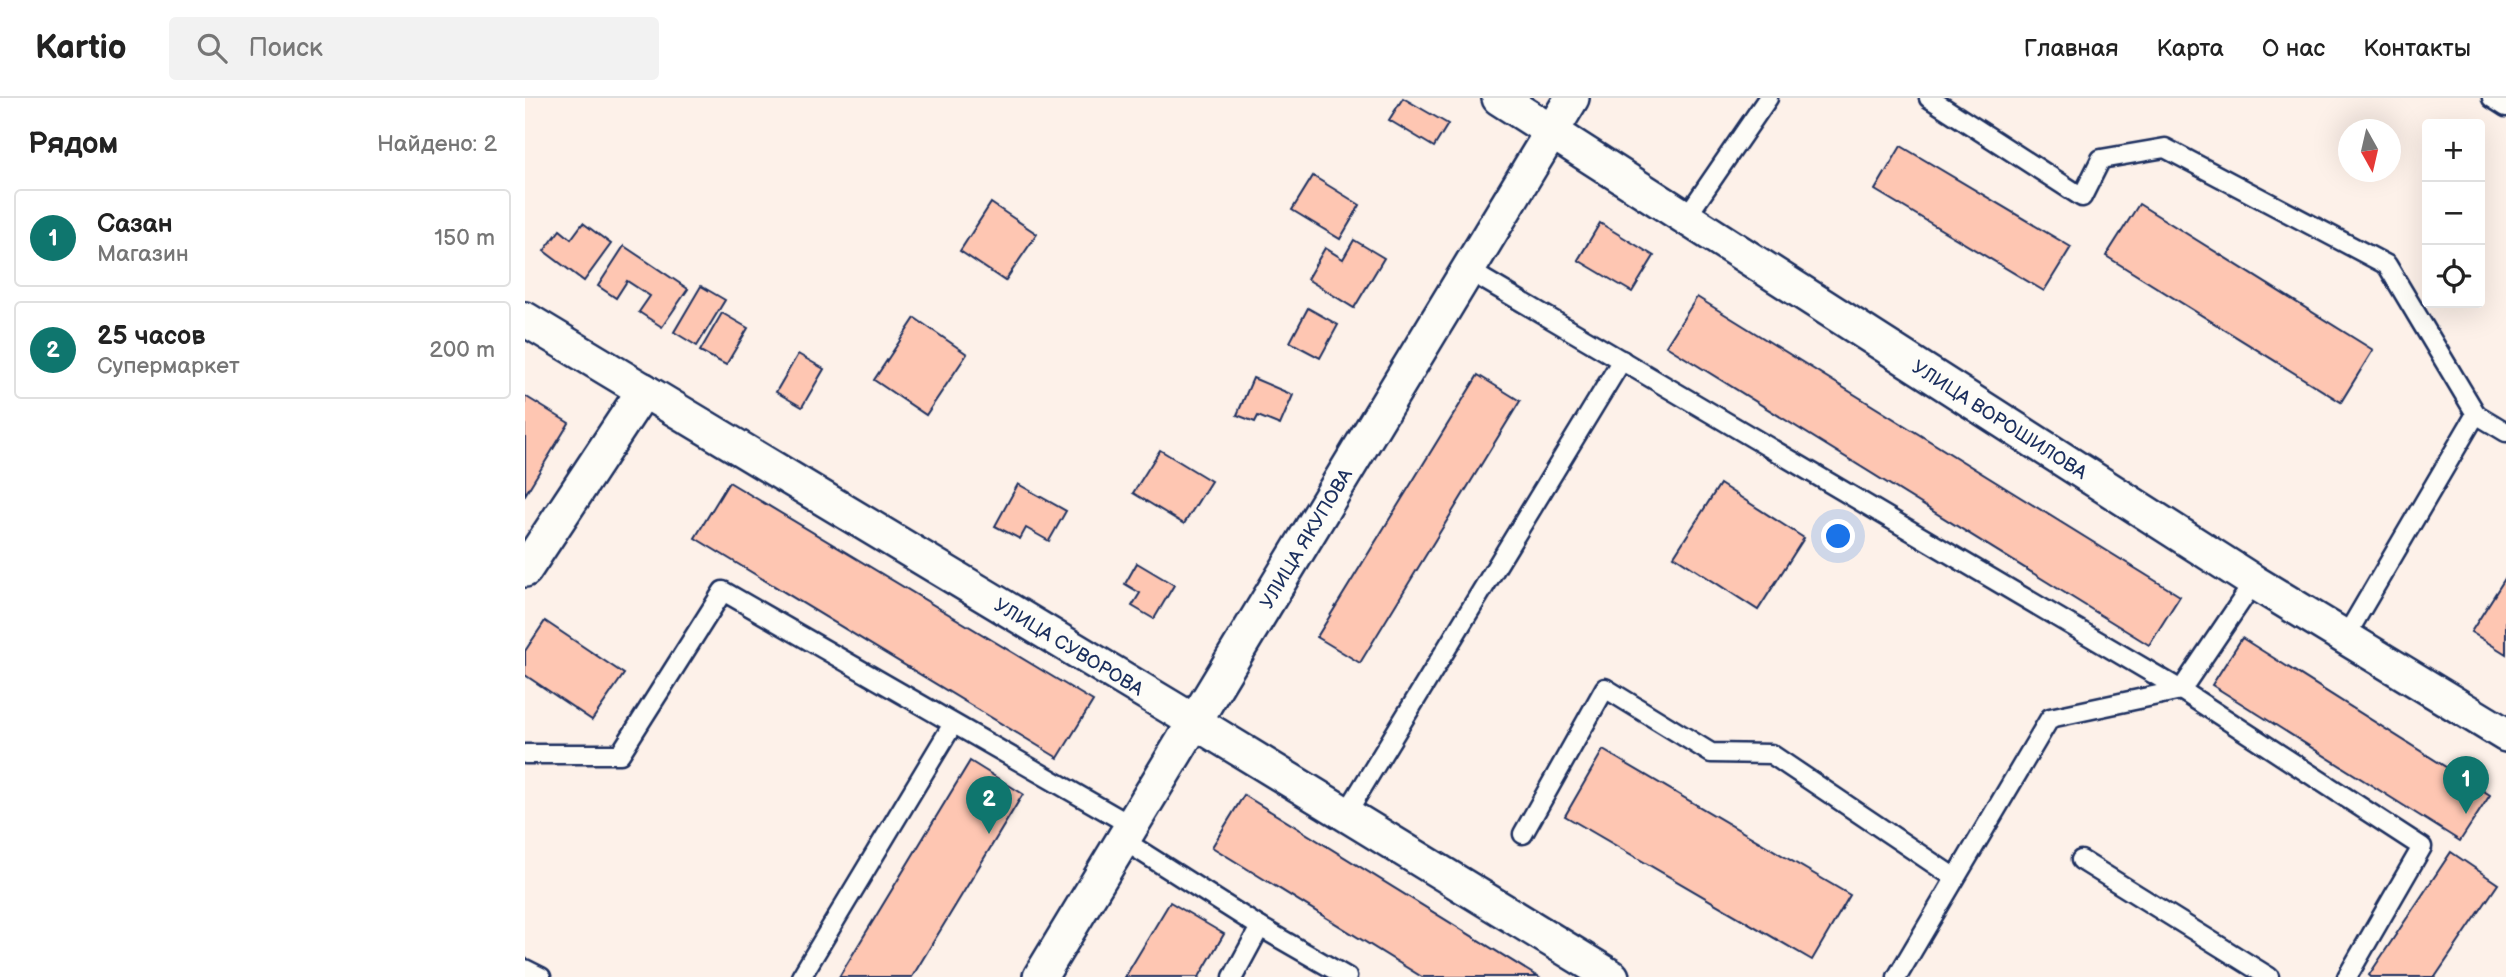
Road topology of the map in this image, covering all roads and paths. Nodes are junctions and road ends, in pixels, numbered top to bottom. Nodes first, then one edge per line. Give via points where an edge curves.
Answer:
1 (1499, 98) edge
2 (1572, 98) edge
3 (1768, 98) edge
4 (1929, 98) edge
5 (2492, 98) edge
6 (2506, 107) edge
7 (1550, 133) junction
8 (1686, 216) junction
9 (1468, 270) junction
10 (525, 319) edge
11 (1622, 360) junction
12 (644, 390) junction
13 (2476, 414) junction
14 (2506, 432) edge
15 (525, 570) edge
16 (2254, 582) junction
17 (2346, 636) junction
18 (2181, 691) junction
19 (1195, 722) junction
20 (953, 724) junction
21 (2506, 735) edge
22 (525, 754) edge
23 (1346, 814) junction
24 (1127, 833) junction
25 (1523, 834) dead end
26 (2081, 860) dead end
27 (1955, 878) junction
28 (1260, 927) junction
29 (525, 969) edge
30 (541, 977) edge
31 (801, 977) edge
32 (1040, 977) edge
33 (1233, 977) edge
34 (1347, 977) edge
35 (1612, 977) edge
36 (1897, 977) edge
37 (2269, 977) edge
38 (2347, 977) edge

1 - 7 street, УЛИЦА ВОРОШИЛОВА
2 - 7 street, УЛИЦА ЯКУПОВА
3 - 8 lane
4 - 13 lane via 2081,197 2101,159 2165,148 2387,265
5 - 6 lane
7 - 8 street, УЛИЦА ВОРОШИЛОВА
7 - 9 street, УЛИЦА ЯКУПОВА
8 - 16 street, УЛИЦА ВОРОШИЛОВА
9 - 11 lane
9 - 19 street, УЛИЦА ЯКУПОВА
10 - 12 street, УЛИЦА СУВОРОВА
11 - 18 lane
11 - 23 lane
12 - 15 street
12 - 19 street, УЛИЦА СУВОРОВА
13 - 14 lane
13 - 17 lane
16 - 17 street, УЛИЦА ВОРОШИЛОВА
16 - 18 lane
17 - 21 street, УЛИЦА ВОРОШИЛОВА
18 - 27 lane via 2050,718
18 - 38 lane via 2422,847
19 - 23 street, УЛИЦА СУВОРОВА
19 - 24 street, УЛИЦА ЯКУПОВА
20 - 22 lane via 723,591 620,754
20 - 24 lane
20 - 31 lane
23 - 35 street, УЛИЦА СУВОРОВА
24 - 28 lane
24 - 32 street, УЛИЦА ЯКУПОВА
25 - 27 lane via 1605,688 1711,753 1771,754
26 - 37 lane
27 - 36 lane
28 - 33 lane
28 - 34 lane
29 - 30 lane

